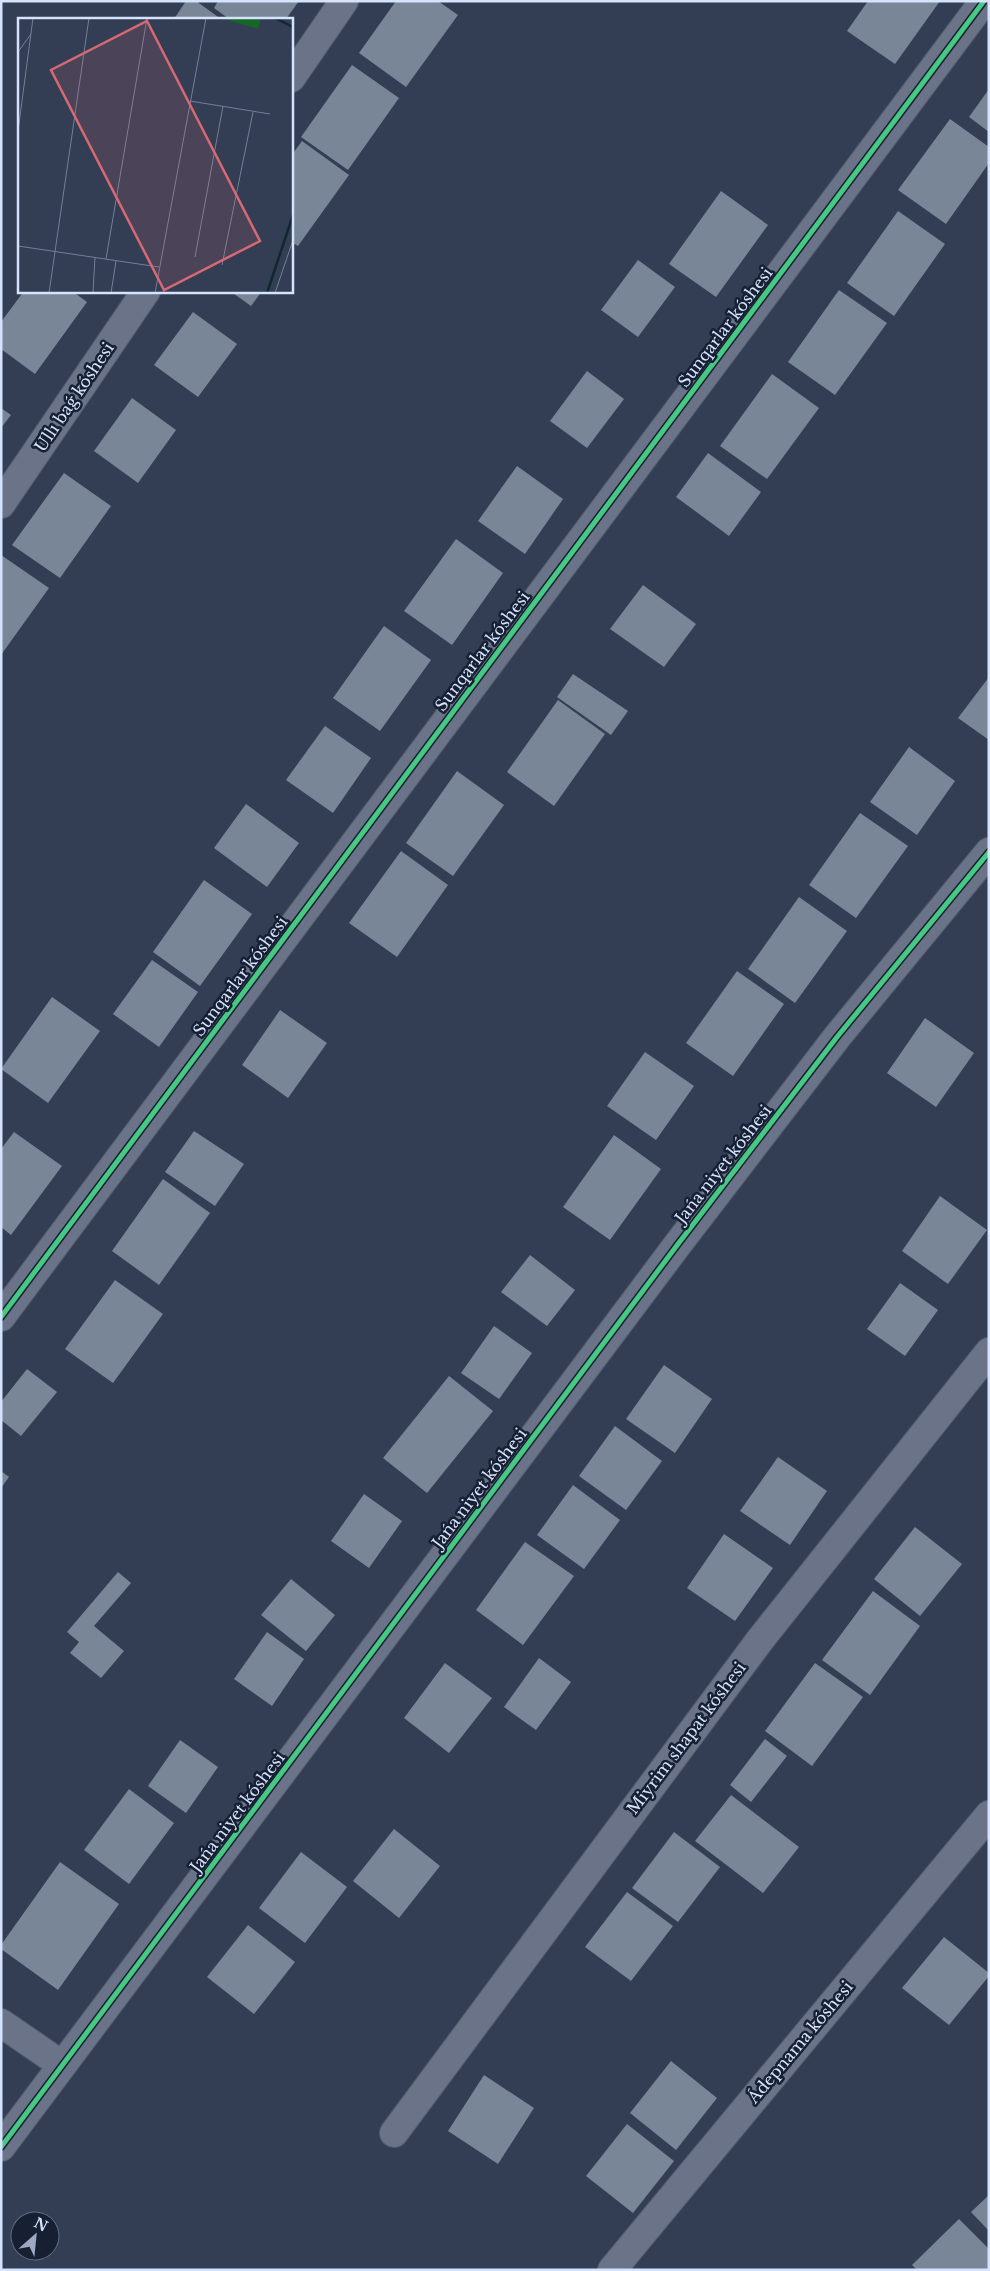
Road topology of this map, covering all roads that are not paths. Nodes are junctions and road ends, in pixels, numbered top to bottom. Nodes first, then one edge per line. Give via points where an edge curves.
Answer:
1 (344, 1) edge
2 (984, 1) edge
3 (292, 77) edge
4 (145, 292) edge
5 (1, 504) edge
6 (989, 852) edge
7 (1, 1316) edge
8 (989, 1352) edge
9 (989, 1814) edge
10 (1, 2023) edge
11 (62, 2065) junction
12 (394, 2133) dead end
13 (1, 2148) edge
14 (612, 2270) edge

1 - 3 street
2 - 7 street, Sunqarlar kóshesi
4 - 5 street, Ullı baǵ kóshesi
6 - 11 street, Jańa niyet kóshesi via 837,1037 678,1244
8 - 12 street, Miyrim shapat kóshesi via 760,1640
9 - 14 street, Ádepnama kóshesi
10 - 11 street
11 - 13 street, Jańa niyet kóshesi

